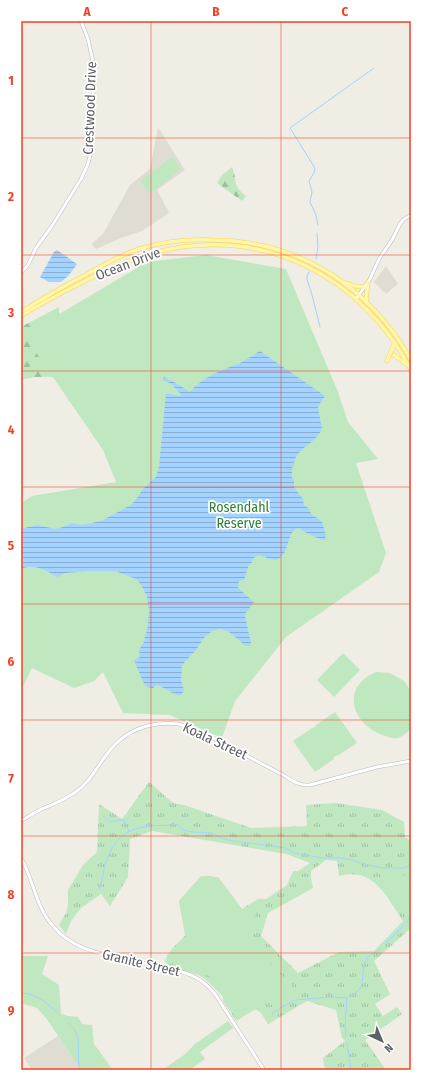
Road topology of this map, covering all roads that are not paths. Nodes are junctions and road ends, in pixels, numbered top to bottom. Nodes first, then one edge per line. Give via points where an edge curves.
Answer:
1 (81, 21) edge
2 (411, 215) edge
3 (143, 248) junction
4 (144, 255) junction
5 (21, 273) edge
6 (371, 277) junction
7 (342, 282) junction
8 (368, 282) junction
9 (363, 287) junction
10 (357, 296) junction
11 (367, 303) junction
12 (21, 312) edge
13 (21, 316) edge
14 (395, 342) junction
15 (401, 348) junction
16 (394, 355) dead end
17 (411, 360) edge
18 (387, 361) dead end
19 (410, 369) edge
20 (411, 761) edge
21 (21, 821) edge
22 (21, 858) edge
23 (264, 1070) edge

1 - 5 street, Crestwood Drive via 94,66 92,143 89,158 81,179
2 - 6 street via 400,224
3 - 4 main road
3 - 7 main road, Ocean Drive via 177,241 198,240 256,244 281,250 304,260 329,272
3 - 12 main road, Ocean Drive via 116,258
4 - 10 main road, Ocean Drive via 198,245 228,244 248,247 298,261
4 - 13 main road, Ocean Drive via 107,270
6 - 8 street
6 - 9 street
7 - 9 main road
7 - 10 main road, Ocean Drive
8 - 10 street
8 - 11 main road
9 - 10 street
10 - 11 main road, Ocean Drive
10 - 14 main road, Ocean Drive
11 - 15 main road, Ocean Drive via 390,327
14 - 15 main road, Ocean Drive
14 - 18 main road
15 - 17 main road, Ocean Drive
15 - 19 main road, Ocean Drive
16 - 19 main road
20 - 21 street, Koala Street via 302,785 199,731 176,724 153,725 132,732 120,740 108,751 90,779 78,791
22 - 23 street, Granite Street via 44,914 60,934 90,951 184,972 200,980 212,990 222,1004

